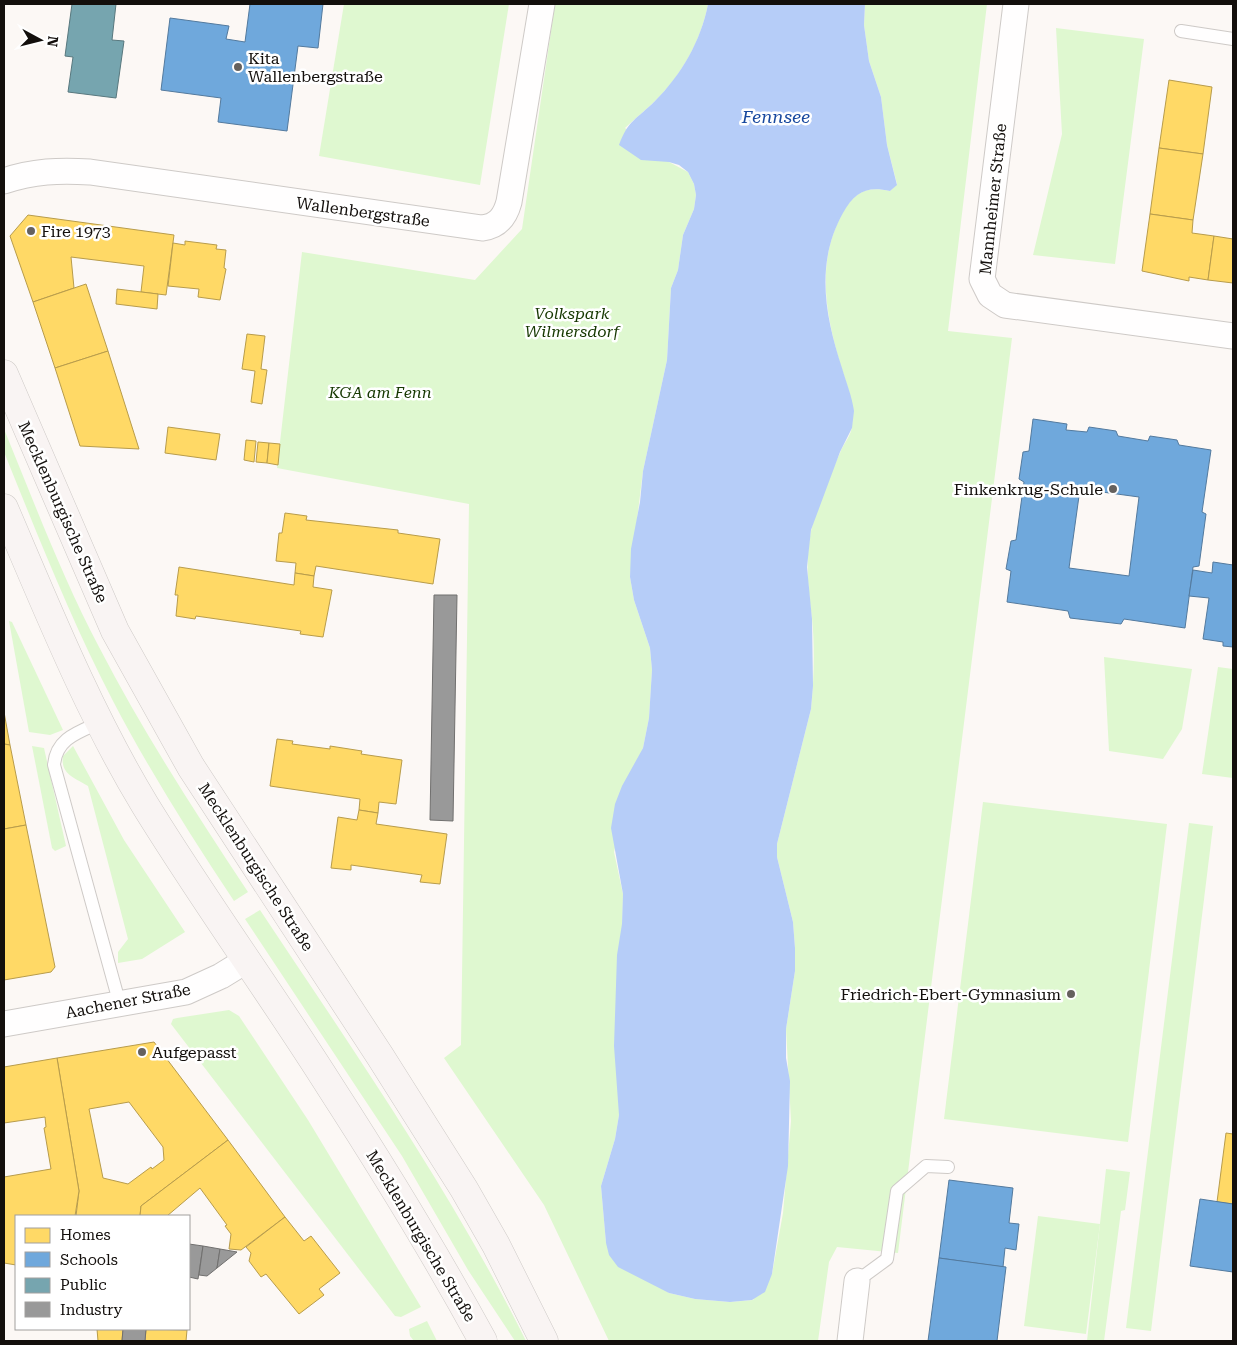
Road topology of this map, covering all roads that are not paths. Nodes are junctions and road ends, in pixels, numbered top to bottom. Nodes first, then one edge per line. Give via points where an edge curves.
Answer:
1 (542, 4) edge
2 (1016, 4) edge
3 (1181, 32) dead end
4 (1233, 38) edge
5 (4, 181) edge
6 (1233, 336) edge
7 (4, 374) edge
8 (4, 508) edge
9 (101, 722) junction
10 (247, 960) junction
11 (120, 1005) junction
12 (4, 1024) edge
13 (948, 1167) dead end
14 (857, 1281) joint
15 (483, 1341) edge
16 (544, 1341) edge
17 (850, 1341) edge

1 - 5 street, Wallenbergstraße via 509,202 506,213 493,226 482,228 90,172 57,170
2 - 6 street, Mannheimer Straße via 982,279 990,295 1005,305
3 - 4 lane
7 - 16 main road, Mecklenburgische Straße via 115,631 191,767 464,1189
8 - 9 main road, Mecklenburgische Straße via 69,659
9 - 10 main road, Mecklenburgische Straße via 144,802
9 - 11 lane via 63,742 55,752 54,765
10 - 11 street, Aachener Straße via 186,992
10 - 15 main road, Mecklenburgische Straße via 332,1088
11 - 12 street, Aachener Straße
13 - 14 lane via 926,1166 897,1191 887,1258
14 - 17 street

